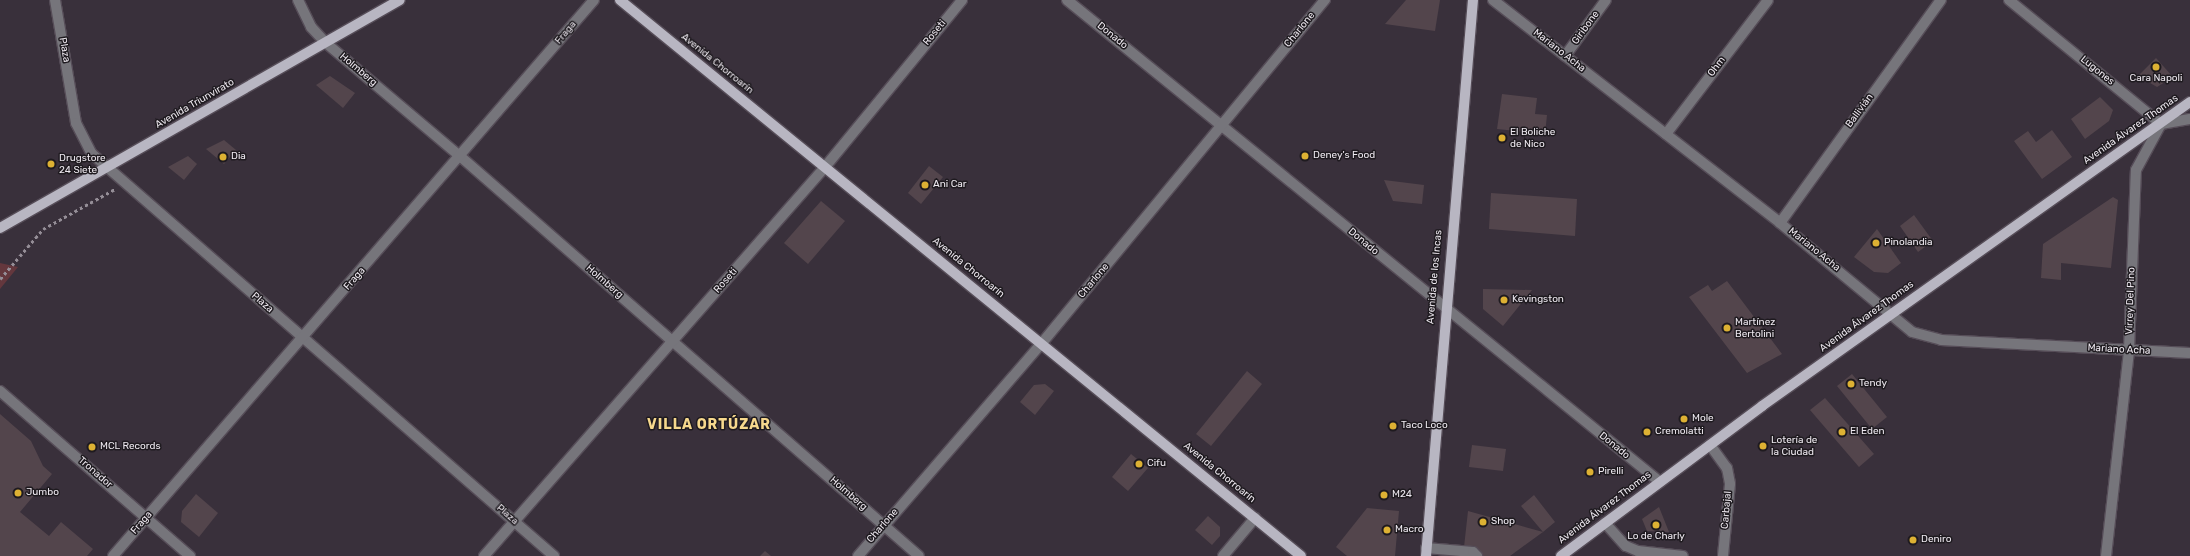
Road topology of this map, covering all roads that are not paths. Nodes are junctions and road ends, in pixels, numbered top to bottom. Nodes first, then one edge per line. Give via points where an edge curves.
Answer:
1 (55, 0) edge
2 (298, 0) edge
3 (400, 0) edge
4 (594, 0) edge
5 (620, 0) edge
6 (962, 0) edge
7 (1067, 0) edge
8 (1325, 0) edge
9 (1473, 0) edge
10 (1493, 0) edge
11 (1606, 0) edge
12 (1768, 0) edge
13 (1941, 0) edge
14 (2009, 0) edge
15 (326, 43) junction
16 (1565, 56) junction
17 (2190, 102) edge
18 (2190, 119) edge
19 (2161, 124) junction
20 (1223, 126) junction
21 (1666, 134) junction
22 (461, 157) junction
23 (824, 167) junction
24 (106, 168) junction
25 (1780, 223) junction
26 (0, 228) edge
27 (1444, 309) junction
28 (1891, 314) junction
29 (304, 339) junction
30 (673, 342) junction
31 (1042, 344) junction
32 (2129, 350) junction
33 (2190, 353) edge
34 (0, 391) edge
35 (1710, 445) junction
36 (1660, 482) junction
37 (147, 518) junction
38 (1255, 518) junction
39 (514, 522) junction
40 (1605, 523) junction
41 (884, 525) junction
42 (1426, 552) edge
43 (113, 556) edge
44 (190, 556) edge
45 (484, 556) edge
46 (554, 556) edge
47 (858, 556) edge
48 (919, 556) edge
49 (1223, 556) edge
50 (1301, 556) edge
51 (1477, 556) edge
52 (1561, 556) edge
53 (1683, 556) edge
54 (1723, 556) edge
55 (2106, 556) edge

1 - 24 street, Plaza via 76,123 82,139
2 - 15 street, Holmberg via 311,27
3 - 15 main road, Avenida Triunvirato
4 - 22 street, Fraga
5 - 23 main road, Avenida Chorroarín
6 - 23 street, Roseti
7 - 20 street, Donado
8 - 20 street, Charlone
9 - 27 main road, Avenida de los Incas
10 - 16 street, Mariano Acha
11 - 16 street, Giribone
12 - 21 street, Ohm
13 - 25 street, Ballivián
14 - 19 street, Lugones
15 - 22 street, Holmberg
15 - 24 main road, Avenida Triunvirato
16 - 21 street, Mariano Acha
17 - 19 main road, Avenida Álvarez Thomas
18 - 19 street
19 - 28 main road, Avenida Álvarez Thomas
19 - 32 street, Virrey Del Pino via 2136,170
20 - 27 street, Donado
20 - 31 street, Charlone
21 - 25 street, Mariano Acha
22 - 29 street, Fraga
22 - 30 street, Holmberg
23 - 30 street, Roseti
23 - 31 main road, Avenida Chorroarín
24 - 26 main road, Avenida Triunvirato
24 - 29 street, Plaza
25 - 28 street, Mariano Acha
27 - 36 street, Donado
27 - 42 main road, Avenida de los Incas
28 - 32 street, Mariano Acha via 1912,332 1941,340
28 - 35 main road, Avenida Álvarez Thomas
29 - 37 street, Fraga
29 - 39 street, Plaza
30 - 39 street, Roseti
30 - 41 street, Holmberg
31 - 38 main road, Avenida Chorroarín
31 - 41 street, Charlone
32 - 33 street, Mariano Acha
32 - 55 street, Virrey Del Pino
34 - 37 street, Tronador
35 - 36 main road, Avenida Álvarez Thomas
35 - 54 street, Carbajal via 1727,468 1730,484
36 - 40 main road, Avenida Álvarez Thomas
37 - 43 street, Fraga
37 - 44 street, Tronador
38 - 49 street
38 - 50 main road, Avenida Chorroarín
39 - 45 street, Roseti
39 - 46 street, Plaza
40 - 52 main road, Avenida Álvarez Thomas
40 - 53 street via 1632,549
41 - 47 street, Charlone
41 - 48 street, Holmberg
42 - 51 street via 1473,552

